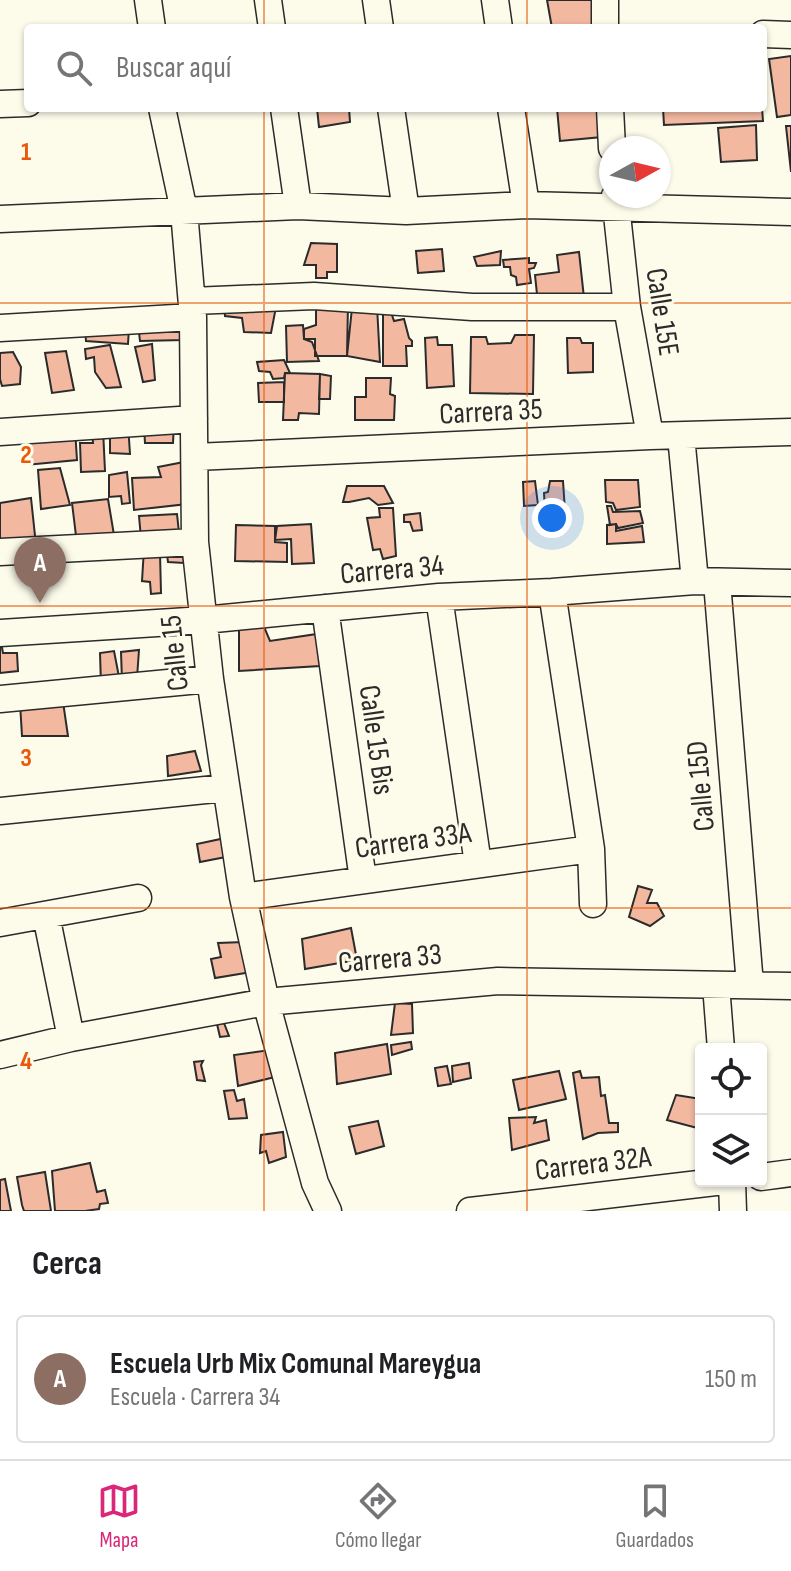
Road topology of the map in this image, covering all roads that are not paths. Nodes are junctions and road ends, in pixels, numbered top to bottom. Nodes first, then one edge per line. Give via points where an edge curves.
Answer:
1 (148, 0) edge
2 (268, 0) edge
3 (376, 0) edge
4 (495, 0) edge
5 (605, 0) edge
6 (151, 24) edge
7 (271, 24) edge
8 (379, 24) edge
9 (498, 24) edge
10 (605, 24) edge
11 (767, 34) edge
12 (791, 35) edge
13 (24, 103) edge
14 (0, 104) edge
15 (163, 112) edge
16 (285, 112) edge
17 (392, 112) edge
18 (512, 112) edge
19 (610, 112) edge
20 (611, 136) edge
21 (599, 203) edge
22 (526, 205) junction
23 (671, 205) edge
24 (298, 206) junction
25 (616, 208) edge
26 (184, 211) junction
27 (406, 211) junction
28 (791, 212) edge
29 (0, 219) edge
30 (627, 307) junction
31 (192, 309) junction
32 (0, 328) edge
33 (194, 419) junction
34 (0, 432) edge
35 (791, 432) edge
36 (650, 436) junction
37 (681, 436) junction
38 (195, 457) junction
39 (195, 542) junction
40 (0, 552) edge
41 (706, 581) junction
42 (791, 583) edge
43 (552, 592) junction
44 (439, 597) junction
45 (325, 608) junction
46 (204, 620) junction
47 (0, 633) edge
48 (210, 679) junction
49 (0, 699) edge
50 (225, 788) junction
51 (0, 811) edge
52 (591, 849) junction
53 (478, 864) junction
54 (363, 880) junction
55 (243, 897) junction
56 (138, 898) dead end
57 (593, 904) dead end
58 (46, 915) junction
59 (0, 923) edge
60 (716, 985) junction
61 (750, 985) junction
62 (791, 986) edge
63 (266, 1002) junction
64 (71, 1038) junction
65 (721, 1043) edge
66 (0, 1055) edge
67 (791, 1173) edge
68 (767, 1176) edge
69 (315, 1183) junction
70 (695, 1185) edge
71 (732, 1187) edge
72 (487, 1210) edge
73 (313, 1211) edge
74 (328, 1211) edge
75 (733, 1211) edge

1 - 6 street
2 - 7 street
3 - 8 street
4 - 9 street
5 - 10 street
11 - 12 street
13 - 14 street
15 - 26 street, Calle 15
16 - 24 street
17 - 27 street
18 - 22 street
19 - 20 street
21 - 22 street
22 - 27 street
23 - 28 street
24 - 26 street
24 - 27 street
25 - 30 street, Calle 15E
26 - 29 street
26 - 31 street, Calle 15
30 - 31 street via 472,307 314,296
30 - 36 street, Calle 15E
31 - 32 street
31 - 33 street, Calle 15
33 - 34 street
33 - 38 street, Calle 15
35 - 37 street, Carrera 35
36 - 37 street, Carrera 35
36 - 38 street, Carrera 35
37 - 41 street, Calle 15D
38 - 39 street, Calle 15
39 - 40 street
39 - 46 street, Calle 15
41 - 42 street, Carrera 34
41 - 43 street, Carrera 34
41 - 61 street, Calle 15D
43 - 44 street, Carrera 34
43 - 52 street
44 - 45 street, Carrera 34
44 - 53 street
45 - 46 street, Carrera 34
45 - 54 street, Calle 15 Bis
46 - 47 street, Carrera 34
46 - 48 street, Calle 15
48 - 49 street
48 - 50 street, Calle 15
50 - 51 street
50 - 55 street, Calle 15
52 - 53 street, Carrera 33A
52 - 57 street
53 - 54 street, Carrera 33A
54 - 55 street, Carrera 33A
55 - 63 street, Calle 15
56 - 58 street
58 - 59 street
58 - 64 street
60 - 61 street, Carrera 33
60 - 63 street, Carrera 33 via 498,981
60 - 65 street
61 - 62 street, Carrera 33
63 - 64 street, Carrera 33
63 - 69 street, Calle 15
64 - 66 street, Carrera 33
67 - 68 street
69 - 73 street, Calle 15
69 - 74 street, Calle 15
70 - 72 street, Carrera 32A
71 - 75 street

